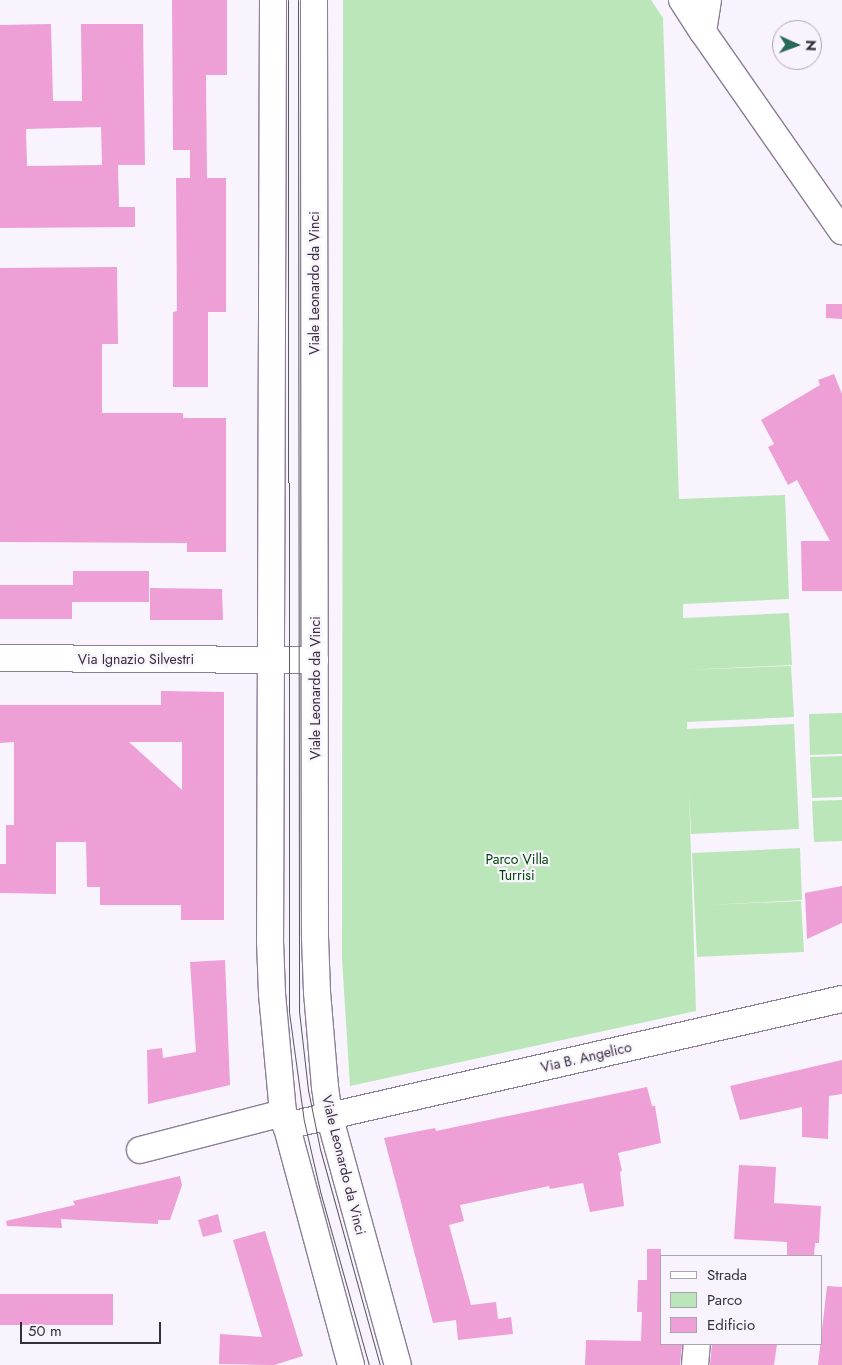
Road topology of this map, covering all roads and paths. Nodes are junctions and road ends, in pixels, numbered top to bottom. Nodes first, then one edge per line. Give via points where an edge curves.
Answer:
1 (273, 0) edge
2 (314, 0) edge
3 (682, 0) edge
4 (708, 0) edge
5 (703, 32) junction
6 (842, 231) edge
7 (0, 658) edge
8 (271, 660) junction
9 (315, 660) junction
10 (842, 999) edge
11 (329, 1114) junction
12 (284, 1119) junction
13 (140, 1150) dead end
14 (697, 1345) edge
15 (351, 1365) edge
16 (398, 1365) edge
17 (695, 1365) edge

1 - 8 street
2 - 9 street, Viale Leonardo da Vinci
3 - 5 street
4 - 5 street
5 - 6 street
7 - 8 street, Via Ignazio Silvestri
8 - 9 street, Via Ignazio Silvestri
8 - 12 street via 270,941
9 - 11 street, Viale Leonardo da Vinci via 315,937
10 - 11 street, Via B. Angelico
11 - 12 street, Via B. Angelico
11 - 16 street, Viale Leonardo da Vinci
12 - 13 street, Via B. Angelico
12 - 15 street
14 - 17 street

